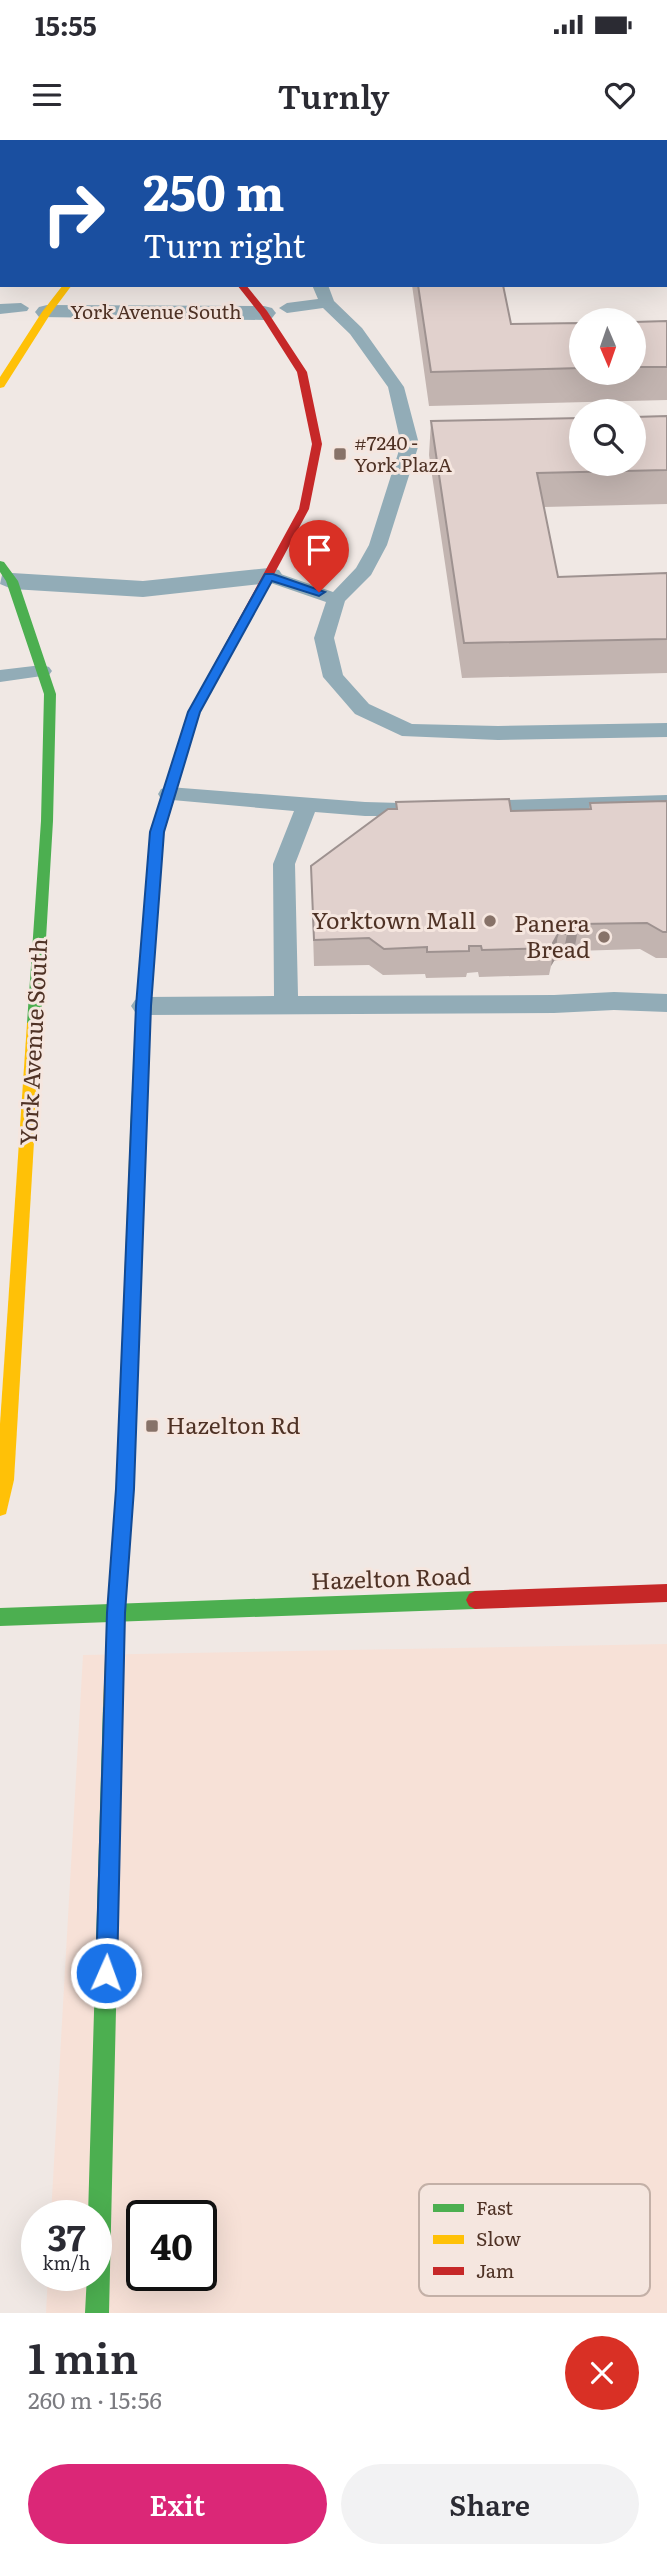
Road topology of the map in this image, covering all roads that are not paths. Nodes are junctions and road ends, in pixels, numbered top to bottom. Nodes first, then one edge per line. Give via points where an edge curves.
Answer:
1 (66, 287) edge
2 (243, 287) edge
3 (321, 287) edge
4 (327, 303) junction
5 (287, 308) dead end
6 (0, 309) edge
7 (21, 309) dead end
8 (47, 312) junction
9 (264, 313) junction
10 (0, 384) edge
11 (4, 576) edge
12 (269, 576) junction
13 (336, 599) junction
14 (42, 671) junction
15 (0, 676) edge
16 (667, 730) edge
17 (169, 794) junction
18 (667, 802) edge
19 (307, 805) junction
20 (667, 1003) edge
21 (286, 1004) junction
22 (144, 1006) junction
23 (12, 1200) edge
24 (0, 1508) edge
25 (667, 1593) edge
26 (116, 1613) junction
27 (0, 1617) edge
28 (97, 2313) edge

1 - 8 street, York Avenue South
2 - 9 street, York Avenue South
3 - 4 lane
4 - 5 lane
4 - 13 lane via 356,331 397,387 410,444 378,545 364,572
6 - 7 lane
8 - 9 street, York Avenue South
8 - 10 street, York Avenue South
9 - 12 street, York Avenue South via 302,372 317,444 304,509
11 - 12 street, York Avenue South via 94,588 143,589
11 - 14 street, York Avenue South
12 - 13 lane
12 - 17 street, York Avenue South via 194,712
13 - 16 lane via 324,638 333,677 362,709 410,731
14 - 15 lane
14 - 23 street, York Avenue South via 50,694 47,821
17 - 19 lane
17 - 22 street, York Avenue South via 157,832
18 - 19 lane via 413,810
19 - 21 lane via 284,864
20 - 21 lane
21 - 22 lane
22 - 26 street, York Avenue South
23 - 24 street, York Avenue South via 6,1466
25 - 26 street, Hazelton Road
26 - 27 street, Hazelton Road
26 - 28 street, York Avenue South

